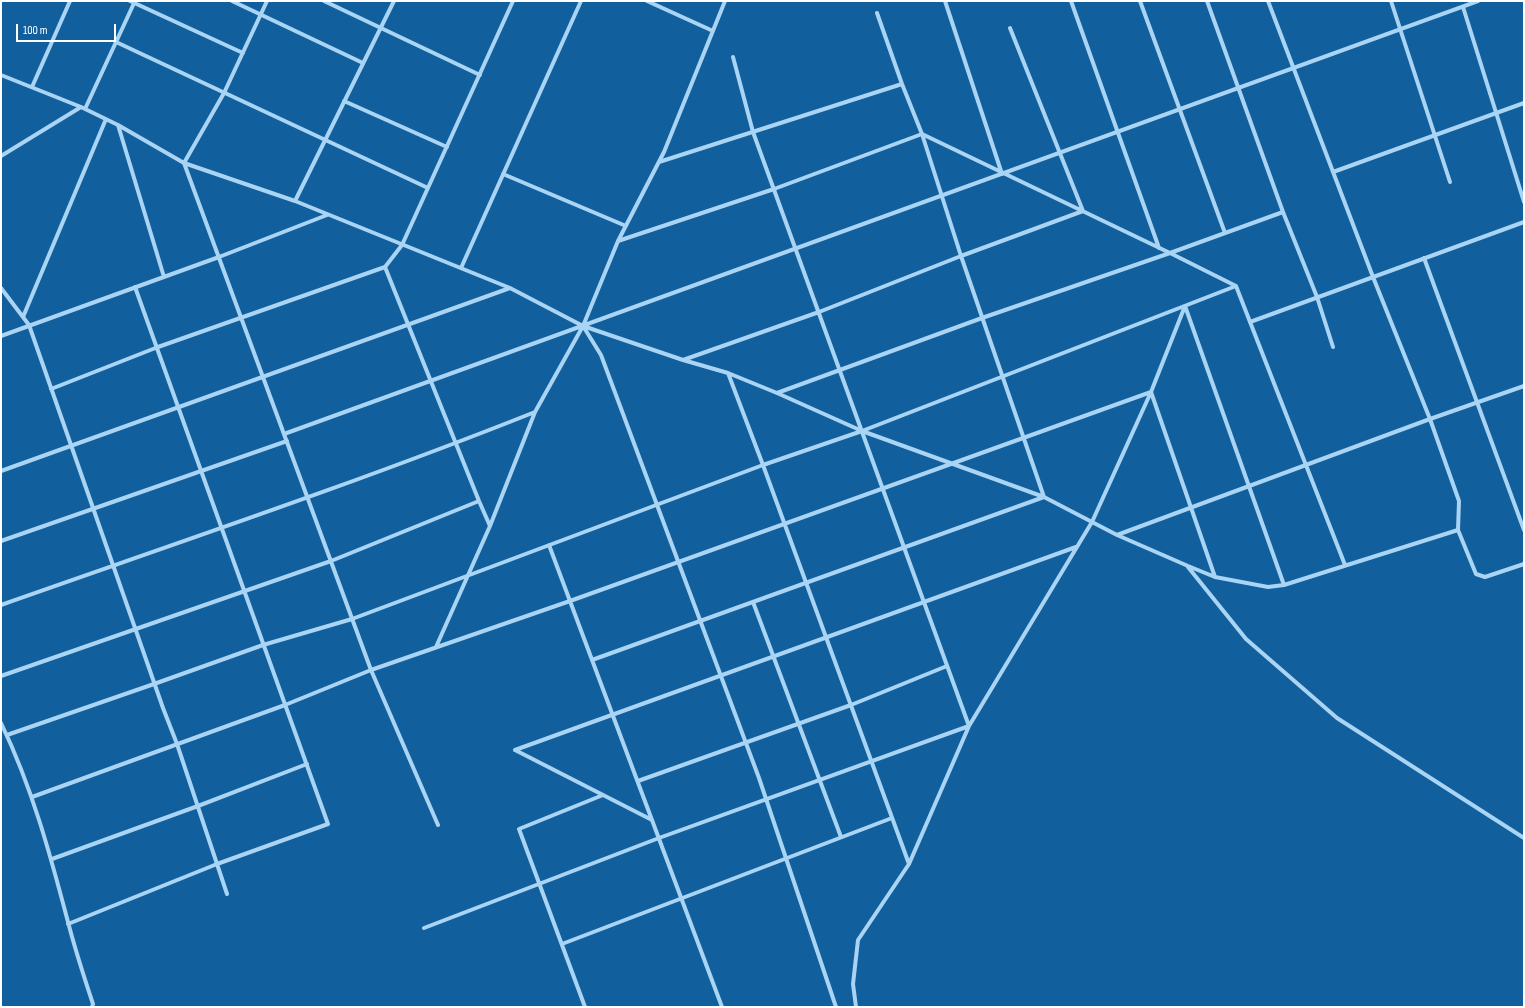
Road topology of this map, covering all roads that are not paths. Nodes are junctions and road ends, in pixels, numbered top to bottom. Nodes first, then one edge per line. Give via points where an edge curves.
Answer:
1 (70, 1) edge
2 (232, 1) edge
3 (267, 1) edge
4 (324, 1) edge
5 (394, 1) edge
6 (513, 1) edge
7 (581, 1) edge
8 (647, 1) edge
9 (725, 1) edge
10 (944, 1) edge
11 (1071, 1) edge
12 (1140, 1) edge
13 (1207, 1) edge
14 (1268, 1) edge
15 (1391, 1) edge
16 (1478, 1) edge
17 (133, 2) edge
18 (1463, 7) junction
19 (878, 13) dead end
20 (261, 15) junction
21 (381, 28) junction
22 (1010, 28) dead end
23 (1400, 29) junction
24 (713, 31) junction
25 (116, 42) junction
26 (243, 53) junction
27 (733, 57) dead end
28 (363, 63) junction
29 (1294, 68) junction
30 (1, 75) edge
31 (480, 75) junction
32 (902, 84) junction
33 (32, 87) junction
34 (1238, 88) junction
35 (224, 93) junction
36 (344, 101) junction
37 (1524, 103) edge
38 (83, 108) junction
39 (1179, 109) junction
40 (1496, 113) junction
41 (106, 119) junction
42 (118, 125) junction
43 (753, 132) junction
44 (1118, 132) junction
45 (922, 134) junction
46 (1435, 135) junction
47 (325, 140) junction
48 (447, 147) junction
49 (1060, 153) junction
50 (1, 156) edge
51 (659, 162) junction
52 (184, 163) junction
53 (1333, 172) junction
54 (503, 174) junction
55 (1002, 174) junction
56 (1450, 182) dead end
57 (428, 188) junction
58 (774, 189) junction
59 (941, 196) junction
60 (295, 202) junction
61 (1524, 202) edge
62 (1083, 211) junction
63 (1283, 212) junction
64 (328, 215) junction
65 (1524, 222) edge
66 (626, 226) junction
67 (1225, 233) junction
68 (618, 241) junction
69 (402, 245) junction
70 (1159, 248) junction
71 (796, 249) junction
72 (1170, 253) junction
73 (961, 256) junction
74 (219, 257) junction
75 (1424, 258) junction
76 (385, 267) junction
77 (461, 268) junction
78 (164, 276) junction
79 (1373, 277) junction
80 (1236, 286) junction
81 (135, 287) junction
82 (1, 288) edge
83 (510, 288) junction
84 (1317, 297) junction
85 (1185, 306) junction
86 (819, 312) junction
87 (22, 317) junction
88 (242, 318) junction
89 (982, 318) junction
90 (1250, 322) junction
91 (29, 325) junction
92 (408, 325) junction
93 (583, 326) junction
94 (1, 336) edge
95 (158, 347) junction
96 (1333, 347) dead end
97 (683, 360) junction
98 (840, 370) junction
99 (728, 373) junction
100 (1002, 376) junction
101 (263, 377) junction
102 (431, 381) junction
103 (1524, 386) edge
104 (51, 389) junction
105 (1151, 392) junction
106 (777, 393) junction
107 (1477, 402) junction
108 (179, 407) junction
109 (535, 412) junction
110 (1430, 419) junction
111 (862, 430) junction
112 (284, 434) junction
113 (1024, 438) junction
114 (287, 441) junction
115 (457, 444) junction
116 (71, 446) junction
117 (952, 464) junction
118 (763, 465) junction
119 (1306, 465) junction
120 (1, 471) edge
121 (202, 471) junction
122 (1249, 486) junction
123 (883, 488) junction
124 (1044, 497) junction
125 (308, 498) junction
126 (479, 501) junction
127 (657, 504) junction
128 (1191, 508) junction
129 (93, 509) junction
130 (1092, 522) junction
131 (784, 524) junction
132 (490, 526) junction
133 (222, 528) junction
134 (1458, 530) junction
135 (1524, 530) edge
136 (1117, 535) junction
137 (1, 542) edge
138 (549, 545) junction
139 (1077, 547) junction
140 (904, 548) junction
141 (331, 561) junction
142 (678, 562) junction
143 (1524, 564) edge
144 (1345, 565) junction
145 (113, 566) junction
146 (1188, 566) junction
147 (469, 575) junction
148 (1215, 577) junction
149 (806, 583) junction
150 (1284, 585) junction
151 (244, 591) junction
152 (570, 601) junction
153 (753, 602) junction
154 (924, 602) junction
155 (1, 604) edge
156 (352, 619) junction
157 (700, 621) junction
158 (135, 629) junction
159 (826, 638) junction
160 (263, 645) junction
161 (436, 647) junction
162 (774, 656) junction
163 (592, 660) junction
164 (947, 666) junction
165 (371, 670) junction
166 (1, 676) edge
167 (721, 676) junction
168 (154, 684) junction
169 (285, 705) junction
170 (851, 705) junction
171 (613, 714) junction
172 (1, 723) edge
173 (798, 724) junction
174 (969, 726) junction
175 (7, 735) junction
176 (746, 743) junction
177 (176, 744) junction
178 (871, 761) junction
179 (306, 764) junction
180 (819, 780) junction
181 (638, 781) junction
182 (603, 795) junction
183 (32, 797) junction
184 (766, 799) junction
185 (198, 806) junction
186 (892, 818) junction
187 (652, 820) junction
188 (438, 825) dead end
189 (841, 837) junction
190 (659, 838) junction
191 (1524, 838) edge
192 (786, 858) junction
193 (52, 859) junction
194 (217, 864) junction
195 (909, 864) junction
196 (540, 884) junction
197 (227, 894) dead end
198 (682, 898) junction
199 (68, 924) junction
200 (424, 928) dead end
201 (562, 944) junction
202 (92, 1007) edge
203 (585, 1007) edge
204 (722, 1007) edge
205 (836, 1007) edge
206 (856, 1007) edge

1 - 33 street
2 - 20 street
3 - 20 street
4 - 21 street
5 - 21 street
6 - 31 street
7 - 54 street
8 - 24 street
9 - 24 street
10 - 55 street
11 - 44 street
12 - 39 street
13 - 34 street
14 - 29 street
15 - 23 street
16 - 18 street
17 - 25 street
17 - 26 street
18 - 23 street
18 - 40 street
19 - 32 street
20 - 26 street
20 - 28 street
21 - 28 street
21 - 31 street
22 - 49 street
23 - 29 street
23 - 46 street
24 - 51 street
25 - 35 street
25 - 38 street
26 - 35 street
27 - 43 street
28 - 36 street
29 - 34 street
29 - 53 street
30 - 33 street
31 - 48 street
32 - 43 street
32 - 45 street
33 - 38 street
34 - 39 street
34 - 63 street
35 - 47 street
35 - 52 street
36 - 47 street
36 - 48 street
37 - 40 street
38 - 41 street
38 - 50 street
39 - 44 street
39 - 67 street
40 - 46 street
40 - 61 street
41 - 42 street
41 - 87 street
42 - 52 street
42 - 78 street
43 - 51 street
43 - 58 street
44 - 49 street
44 - 70 street
45 - 55 street
45 - 58 street
45 - 59 street
46 - 53 street
46 - 56 street
47 - 57 street
47 - 60 street
48 - 57 street
49 - 55 street
49 - 62 street
51 - 66 street
52 - 60 street
52 - 74 street
53 - 79 street
54 - 66 street
54 - 77 street
55 - 59 street
55 - 62 street
57 - 69 street
58 - 68 street
58 - 71 street
59 - 71 street
59 - 73 street
60 - 64 street
62 - 70 street
62 - 73 street
63 - 67 street
63 - 84 street
64 - 69 street
64 - 74 street
65 - 75 street
66 - 68 street
67 - 72 street
68 - 93 street
69 - 76 street
69 - 77 street
70 - 72 street
71 - 86 street
71 - 93 street
72 - 80 street
72 - 89 street
73 - 86 street
73 - 89 street
74 - 78 street
74 - 88 street
75 - 79 street
75 - 107 street
76 - 88 street
76 - 92 street
77 - 83 street
78 - 81 street
79 - 84 street
79 - 110 street
80 - 85 street
80 - 90 street
81 - 91 street
81 - 95 street
82 - 87 street
83 - 92 street
83 - 93 street
84 - 90 street
84 - 96 street
85 - 100 street
85 - 105 street
85 - 122 street
86 - 97 street
86 - 98 street
87 - 91 street
88 - 95 street
88 - 101 street
89 - 98 street
89 - 100 street
90 - 119 street
91 - 94 street
91 - 104 street
92 - 101 street
92 - 102 street
93 - 97 street
93 - 102 street
93 - 109 street
93 - 127 street via 601,355
95 - 104 street
95 - 108 street
97 - 99 street
98 - 106 street
98 - 111 street
99 - 106 street
99 - 118 street
100 - 111 street
100 - 113 street
101 - 108 street
101 - 112 street
102 - 112 street
102 - 115 street
103 - 107 street
104 - 116 street
105 - 113 street
105 - 128 street
105 - 130 street
106 - 111 street
107 - 110 street
107 - 135 street
108 - 116 street
108 - 121 street
109 - 115 street
109 - 132 street
110 - 119 street
110 - 134 street via 1459,501
111 - 117 street
111 - 118 street
111 - 123 street
112 - 114 street
113 - 117 street
113 - 124 street
114 - 121 street
114 - 125 street
115 - 125 street
115 - 126 street
116 - 120 street
116 - 129 street
117 - 123 street
117 - 124 street
118 - 127 street
118 - 131 street
119 - 122 street
119 - 144 street
121 - 129 street
121 - 133 street
122 - 128 street
122 - 150 street
123 - 131 street
123 - 140 street
124 - 130 street
124 - 140 street
125 - 133 street
125 - 141 street
126 - 132 street
126 - 141 street
127 - 138 street
127 - 142 street
128 - 136 street
128 - 148 street
129 - 137 street
129 - 145 street
130 - 136 street
130 - 139 street
131 - 142 street
131 - 149 street
132 - 147 street
133 - 145 street
133 - 151 street
134 - 143 street via 1476,574 1485,578
134 - 144 street
136 - 146 street
138 - 147 street
138 - 152 street
139 - 154 street
139 - 174 street
140 - 149 street
140 - 154 street
141 - 151 street
141 - 156 street
142 - 152 street
142 - 157 street
144 - 150 street
145 - 155 street
145 - 158 street
146 - 148 street
146 - 191 street via 1246,639 1337,718
147 - 156 street
147 - 161 street
148 - 150 street via 1268,587
149 - 153 street
149 - 159 street
151 - 158 street
151 - 160 street
152 - 161 street
152 - 163 street
153 - 157 street
153 - 162 street
154 - 159 street
154 - 164 street
156 - 160 street
156 - 165 street
157 - 163 street
157 - 167 street
158 - 166 street
158 - 168 street
159 - 162 street
159 - 170 street
160 - 168 street
160 - 169 street
161 - 165 street
162 - 167 street
162 - 173 street
163 - 171 street
164 - 170 street
164 - 174 street
165 - 169 street
165 - 188 street
167 - 171 street
167 - 176 street
168 - 175 street
168 - 177 street
169 - 177 street
169 - 179 street
170 - 173 street
170 - 178 street
171 - 181 street
171 - 182 street via 515,750
172 - 175 street
173 - 176 street
173 - 180 street
174 - 178 street
174 - 195 street
175 - 183 street
176 - 181 street
176 - 184 street
177 - 183 street
177 - 185 street
178 - 180 street
178 - 186 street
179 - 185 street
179 - 194 street via 328,824
180 - 184 street
180 - 189 street
181 - 187 street
182 - 187 street
182 - 196 street via 519,829
183 - 193 street
184 - 190 street
184 - 192 street
185 - 193 street
185 - 194 street
186 - 189 street
186 - 195 street
187 - 190 street
189 - 192 street
190 - 196 street
190 - 198 street
192 - 198 street
192 - 205 street
193 - 199 street
194 - 197 street
194 - 199 street
195 - 206 street via 858,940 853,984
196 - 200 street
196 - 201 street
198 - 201 street
198 - 204 street
199 - 202 street
201 - 203 street

